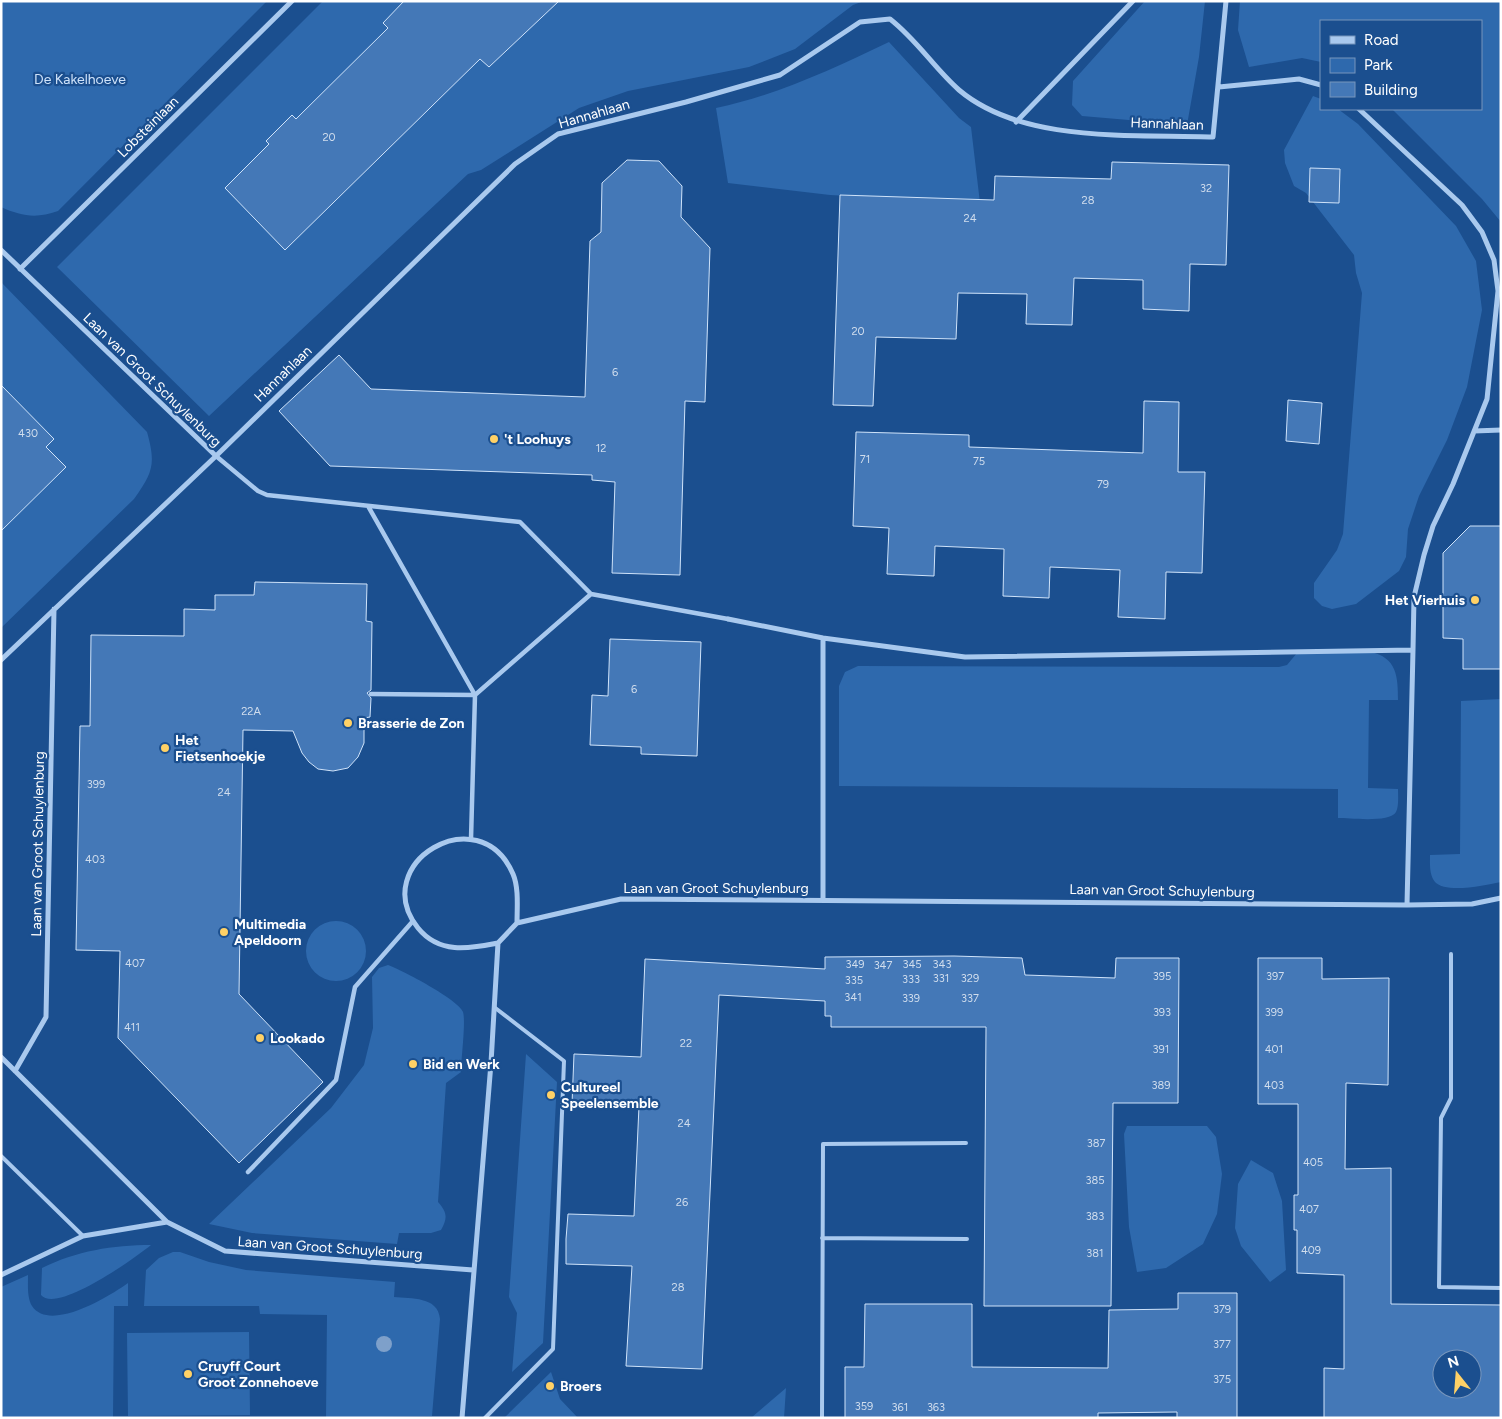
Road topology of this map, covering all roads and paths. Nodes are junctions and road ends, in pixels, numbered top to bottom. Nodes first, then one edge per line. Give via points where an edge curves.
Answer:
1 (292, 1) edge
2 (1132, 1) edge
3 (1226, 1) edge
4 (1320, 85) edge
5 (1218, 88) junction
6 (1360, 110) edge
7 (1016, 122) junction
8 (1, 250) edge
9 (20, 269) junction
10 (1501, 430) edge
11 (1474, 431) junction
12 (216, 456) junction
13 (368, 506) junction
14 (591, 594) junction
15 (54, 609) junction
16 (728, 619) joint
17 (823, 638) junction
18 (1413, 650) junction
19 (1, 660) edge
20 (371, 694) dead end
21 (475, 696) junction
22 (472, 839) junction
23 (1501, 898) edge
24 (823, 899) junction
25 (1407, 905) junction
26 (413, 922) junction
27 (517, 923) junction
28 (498, 943) junction
29 (1451, 954) dead end
30 (494, 1007) junction
31 (1, 1057) edge
32 (15, 1071) junction
33 (966, 1143) dead end
34 (1, 1156) edge
35 (248, 1172) dead end
36 (167, 1222) junction
37 (83, 1236) junction
38 (822, 1238) junction
39 (967, 1239) dead end
40 (474, 1270) junction
41 (1, 1275) edge
42 (1501, 1288) edge
43 (462, 1418) edge
44 (485, 1418) edge
45 (822, 1418) edge

1 - 9 street, Lobsteinlaan
2 - 7 street
3 - 5 street, Hannahlaan
4 - 5 street via 1299,79
5 - 7 street, Hannahlaan via 1213,137 1084,133
6 - 11 street via 1462,205 1482,232 1494,260 1498,291 1487,398
7 - 12 street, Hannahlaan via 987,109 959,89 910,34 890,19 860,22 780,75 558,134 515,164
8 - 9 street, Laan van Groot Schuylenburg
9 - 12 street, Laan van Groot Schuylenburg
10 - 11 street
11 - 18 street via 1424,555 1414,597
12 - 13 street via 267,495
12 - 15 street, Laan van Groot Schuylenburg
13 - 14 street via 520,522
13 - 21 street
14 - 16 street
14 - 21 street
15 - 19 street, Laan van Groot Schuylenburg
15 - 32 street, Laan van Groot Schuylenburg via 46,1017
16 - 17 street
17 - 18 street via 965,657
17 - 24 street, Laan van Groot Schuylenburg
18 - 25 street
20 - 21 street
21 - 22 street
22 - 26 street via 452,839 434,845 410,870 406,905
22 - 27 street via 489,846 504,858 514,876
23 - 25 street, Laan van Groot Schuylenburg via 1472,904
24 - 25 street, Laan van Groot Schuylenburg
24 - 27 street, Laan van Groot Schuylenburg via 621,899
26 - 28 street via 439,945 456,949
26 - 35 street via 355,987 336,1080
27 - 28 street
28 - 30 street
29 - 42 lane via 1451,1098 1441,1118 1440,1287
30 - 40 street
30 - 44 lane via 564,1061 553,1349
31 - 32 street, Laan van Groot Schuylenburg
32 - 36 street, Laan van Groot Schuylenburg
33 - 38 lane via 823,1144
34 - 37 lane
36 - 37 street
36 - 40 street, Laan van Groot Schuylenburg via 225,1251
37 - 41 street
38 - 39 lane
38 - 45 lane
40 - 43 street

